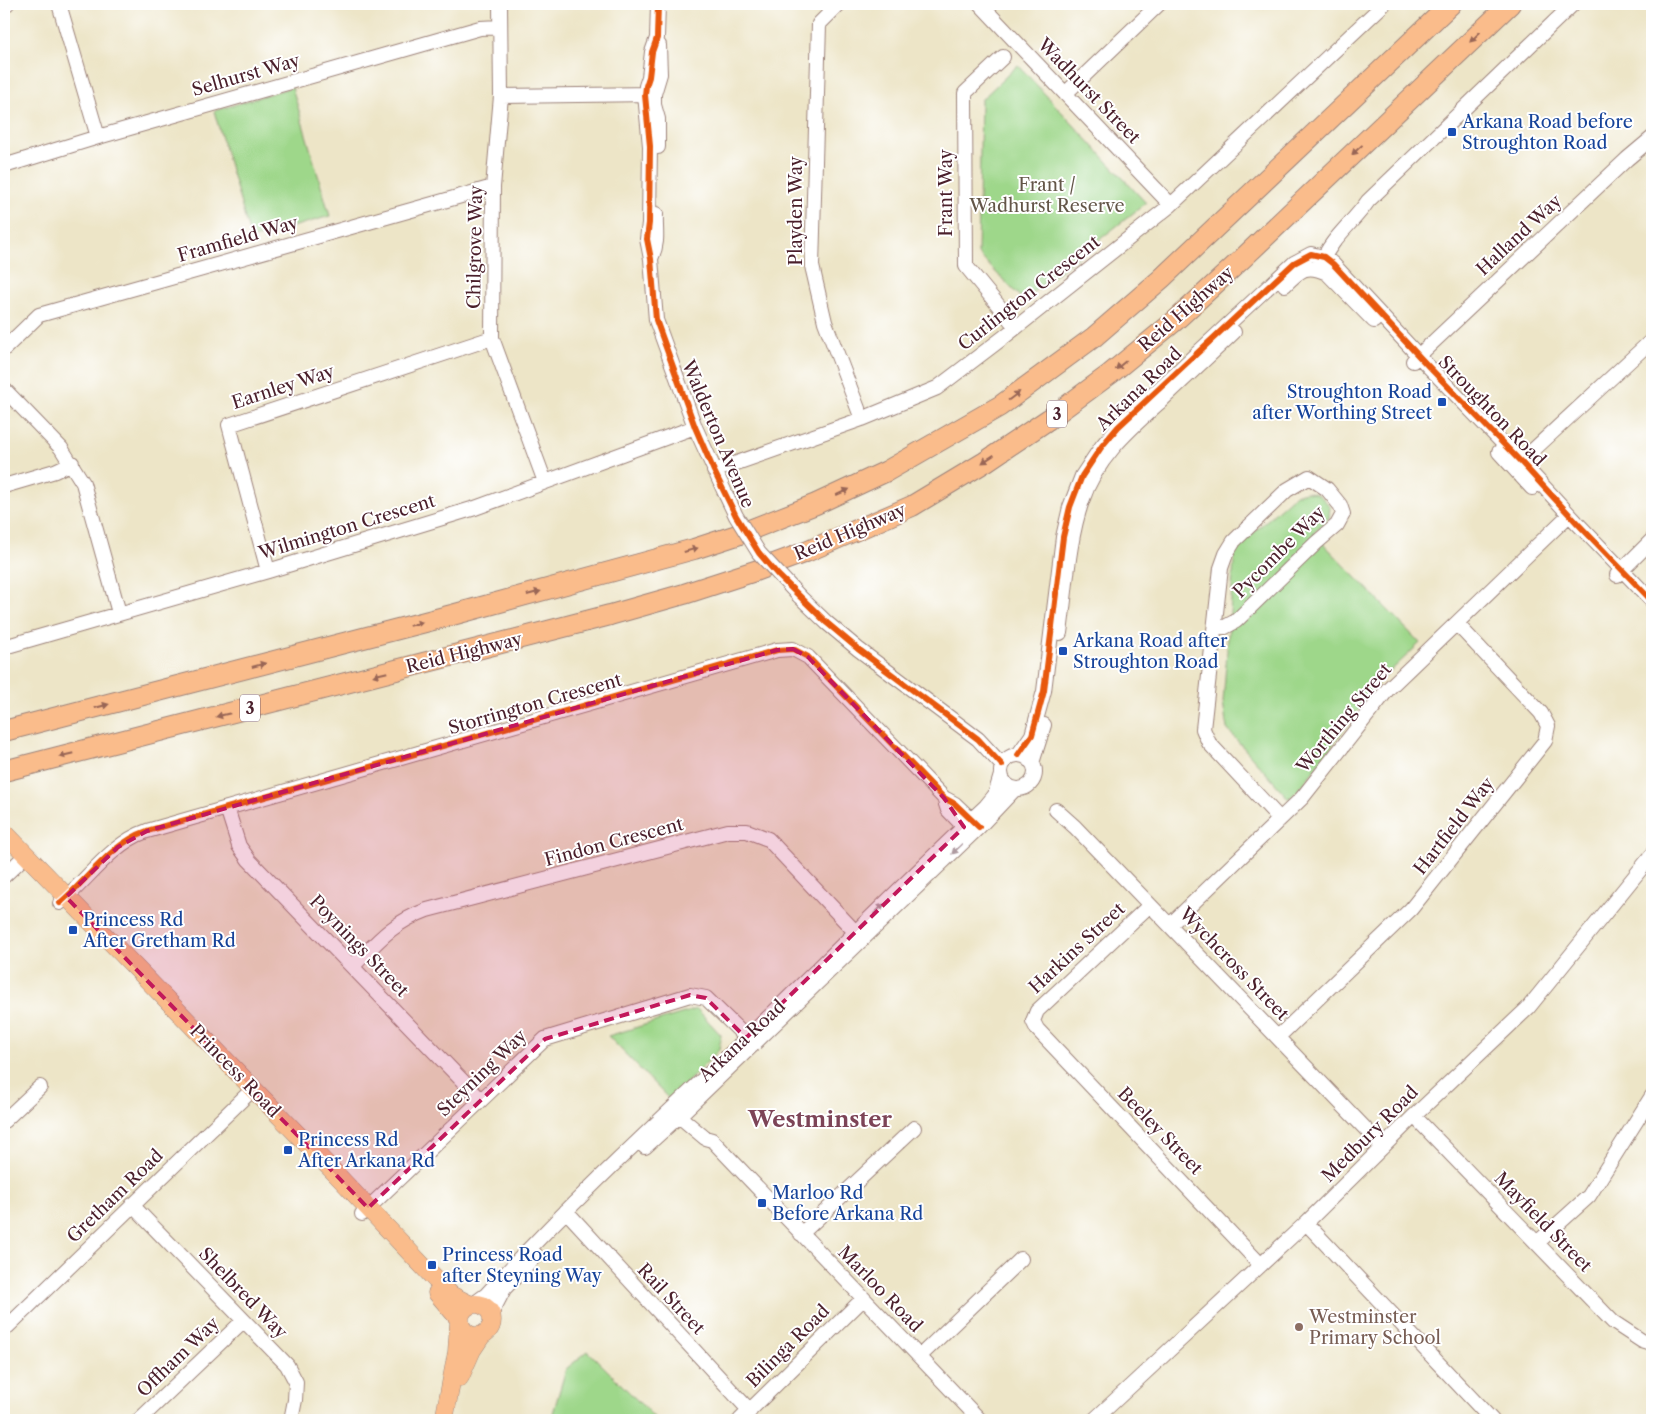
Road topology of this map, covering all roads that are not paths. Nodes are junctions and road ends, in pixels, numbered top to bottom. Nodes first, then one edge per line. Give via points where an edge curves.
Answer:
1 (60, 4) edge
2 (500, 4) edge
3 (658, 4) edge
4 (839, 4) edge
5 (980, 4) edge
6 (1159, 4) edge
7 (1384, 4) edge
8 (1451, 4) edge
9 (1510, 4) edge
10 (1573, 4) edge
11 (499, 27) junction
12 (1003, 57) dead end
13 (1066, 93) junction
14 (649, 94) junction
15 (501, 96) junction
16 (98, 137) junction
17 (1652, 138) edge
18 (4, 166) edge
19 (493, 187) junction
20 (1171, 204) junction
21 (1316, 261) junction
22 (1016, 328) junction
23 (492, 338) junction
24 (1652, 340) edge
25 (4, 349) edge
26 (1416, 358) junction
27 (4, 389) edge
28 (862, 419) junction
29 (695, 426) junction
30 (72, 463) junction
31 (1518, 465) junction
32 (714, 471) junction
33 (545, 482) junction
34 (4, 486) edge
35 (1566, 518) junction
36 (1652, 540) edge
37 (268, 571) junction
38 (1620, 572) junction
39 (1652, 601) edge
40 (118, 613) junction
41 (1652, 613) edge
42 (1457, 624) junction
43 (1214, 626) junction
44 (4, 647) edge
45 (4, 731) edge
46 (978, 739) junction
47 (1016, 755) junction
48 (1032, 763) junction
49 (1002, 770) junction
50 (4, 771) edge
51 (1015, 789) junction
52 (227, 808) junction
53 (1056, 810) dead end
54 (1280, 819) junction
55 (972, 827) junction
56 (4, 832) edge
57 (14, 855) edge
58 (1652, 855) edge
59 (4, 876) edge
60 (63, 900) junction
61 (1150, 905) junction
62 (1170, 925) junction
63 (859, 936) junction
64 (353, 966) junction
65 (1033, 1021) joint
66 (1278, 1037) junction
67 (750, 1042) junction
68 (40, 1086) dead end
69 (249, 1093) junction
70 (1652, 1096) edge
71 (481, 1100) junction
72 (679, 1108) junction
73 (1414, 1116) junction
74 (4, 1121) edge
75 (914, 1128) dead end
76 (1383, 1147) junction
77 (132, 1205) junction
78 (365, 1211) junction
79 (568, 1214) junction
80 (1306, 1223) junction
81 (801, 1234) junction
82 (1537, 1243) junction
83 (1021, 1259) dead end
84 (1261, 1265) junction
85 (863, 1299) junction
86 (466, 1312) junction
87 (491, 1314) junction
88 (243, 1320) junction
89 (4, 1330) edge
90 (482, 1335) junction
91 (1652, 1344) edge
92 (920, 1356) junction
93 (445, 1414) edge
94 (745, 1416) edge
95 (139, 1420) edge
96 (291, 1420) edge
97 (980, 1420) edge
98 (1094, 1420) edge
99 (1492, 1420) edge

1 - 16 street
2 - 11 street, Chilgrove Way
3 - 14 street, Walderton Avenue via 657,38 646,86
4 - 28 street, Playden Way via 819,24 812,266 825,322
5 - 13 street, Wadhurst Street
6 - 13 street
7 - 20 street, Curlington Crescent
45 -> 8 highway, 3 via 694,549 816,504 887,471 1000,406 1094,336 1168,272
9 -> 50 highway, Reid Highway / 3 via 1161,332 1049,419 912,506 806,552 684,594
10 - 21 street, Arkana Road via 1368,201 1357,206 1322,243
11 - 15 street, Chilgrove Way
11 - 16 street, Selhurst Way via 480,28
12 - 22 street, Frant Way via 965,92 966,266
13 - 20 street, Wadhurst Street
14 - 15 street
14 - 29 street, Walderton Avenue via 653,185 647,239 656,320
15 - 19 street, Chilgrove Way
16 - 18 street, Selhurst Way
17 - 26 street, Halland Way
19 - 23 street, Chilgrove Way
19 - 25 street, Framfield Way via 39,315
20 - 22 street, Curlington Crescent
21 - 26 street, Stroughton Road
21 - 47 street, Arkana Road via 1294,263 1118,427 1082,476 1062,537 1044,691 1032,735
21 - 48 street, Arkana Road via 1297,274 1121,438 1088,485 1073,540 1048,713
22 - 28 street, Curlington Crescent via 937,388
23 - 33 street, Chilgrove Way
23 - 37 street, Earnley Way via 229,425
24 - 31 street
26 - 31 street, Stroughton Road
27 - 30 street
28 - 32 street, Curlington Crescent
29 - 32 street, Walderton Avenue
29 - 33 street, Wilmington Crescent
30 - 34 street
30 - 40 street via 83,483
31 - 35 street, Stroughton Road
32 - 46 street, Walderton Avenue, bridge via 759,553 799,596 858,649
33 - 37 street, Wilmington Crescent via 475,508
35 - 38 street, Stroughton Road
35 - 42 street, Worthing Street
36 - 38 street
37 - 40 street, Wilmington Crescent
38 - 39 street, Stroughton Road
38 - 41 street, Stroughton Road
40 - 44 street, Wilmington Crescent
42 - 54 street, Worthing Street via 1388,688 1302,798
42 - 66 street, Hartfield Way via 1541,713 1548,726 1545,741 1412,909
43 - 43 street, Pycombe Way via 1225,627 1236,621 1338,524 1342,514 1340,505 1327,489 1309,477 1287,490 1234,541 1221,568
43 - 54 street, Pycombe Way via 1203,730 1209,743
46 - 47 street, Walderton Avenue
46 - 49 street, Walderton Avenue
47 - 48 street via 1028,758
47 - 49 street via 1008,758
48 - 51 street via 1035,773 1031,782 1024,788
49 - 51 street via 1004,782
49 - 55 street, Arkana Road via 995,795
51 - 55 street, Arkana Road
52 - 55 street, Storrington Crescent via 777,650 793,649 808,657 944,798 948,810
52 - 60 street, Storrington Crescent via 138,834 118,847
52 - 64 street, Poynings Street via 239,846 249,860
53 - 61 street, Wychcross Street
54 - 62 street, Worthing Street
55 - 63 street, Arkana Road
56 - 57 main road, Princess Road
57 - 59 street
57 - 60 main road, Princess Road
58 - 73 street, Medbury Road via 1528,1008
60 - 69 main road, Princess Road
61 - 62 street, Wychcross Street
61 - 65 street, Harkins Street via 1037,1011
62 - 66 street, Wychcross Street
63 - 64 street, Findon Crescent via 768,839 747,831 728,831 409,916
63 - 67 street, Arkana Road
64 - 71 street, Poynings Street
65 - 84 street, Beeley Street via 1037,1029
66 - 76 street, Wychcross Street
67 - 71 street, Steyning Way via 706,998 690,995 545,1039
67 - 72 street, Arkana Road
68 - 74 street
69 - 77 street, Gretham Road
69 - 78 main road, Princess Road
70 - 82 street via 1589,1196
71 - 78 street, Steyning Way
72 - 79 street, Arkana Road
72 - 81 street, Marloo Road
73 - 76 street, Medbury Road
73 - 82 street, Mayfield Street
75 - 81 street
76 - 80 street, Medbury Road
77 - 88 street, Shelbred Way
77 - 89 street, Gretham Road
78 - 86 main road, Princess Road via 446,1302
79 - 86 street, Arkana Road
79 - 87 street, Arkana Road via 504,1289
79 - 94 street, Rail Street
80 - 84 street, Medbury Road
80 - 99 street
81 - 85 street, Marloo Road
82 - 91 street, Mayfield Street via 1612,1322
83 - 92 street
84 - 98 street, Medbury Road
85 - 92 street, Marloo Road
85 - 94 street, Bilinga Road
86 - 87 main road via 482,1304
86 - 90 main road via 464,1331 472,1336
86 - 93 main road
87 - 90 main road via 491,1326
88 - 95 street, Offham Way
88 - 96 street, Shelbred Way via 287,1365 296,1382
90 - 93 main road via 472,1350
92 - 97 street, Marloo Road

